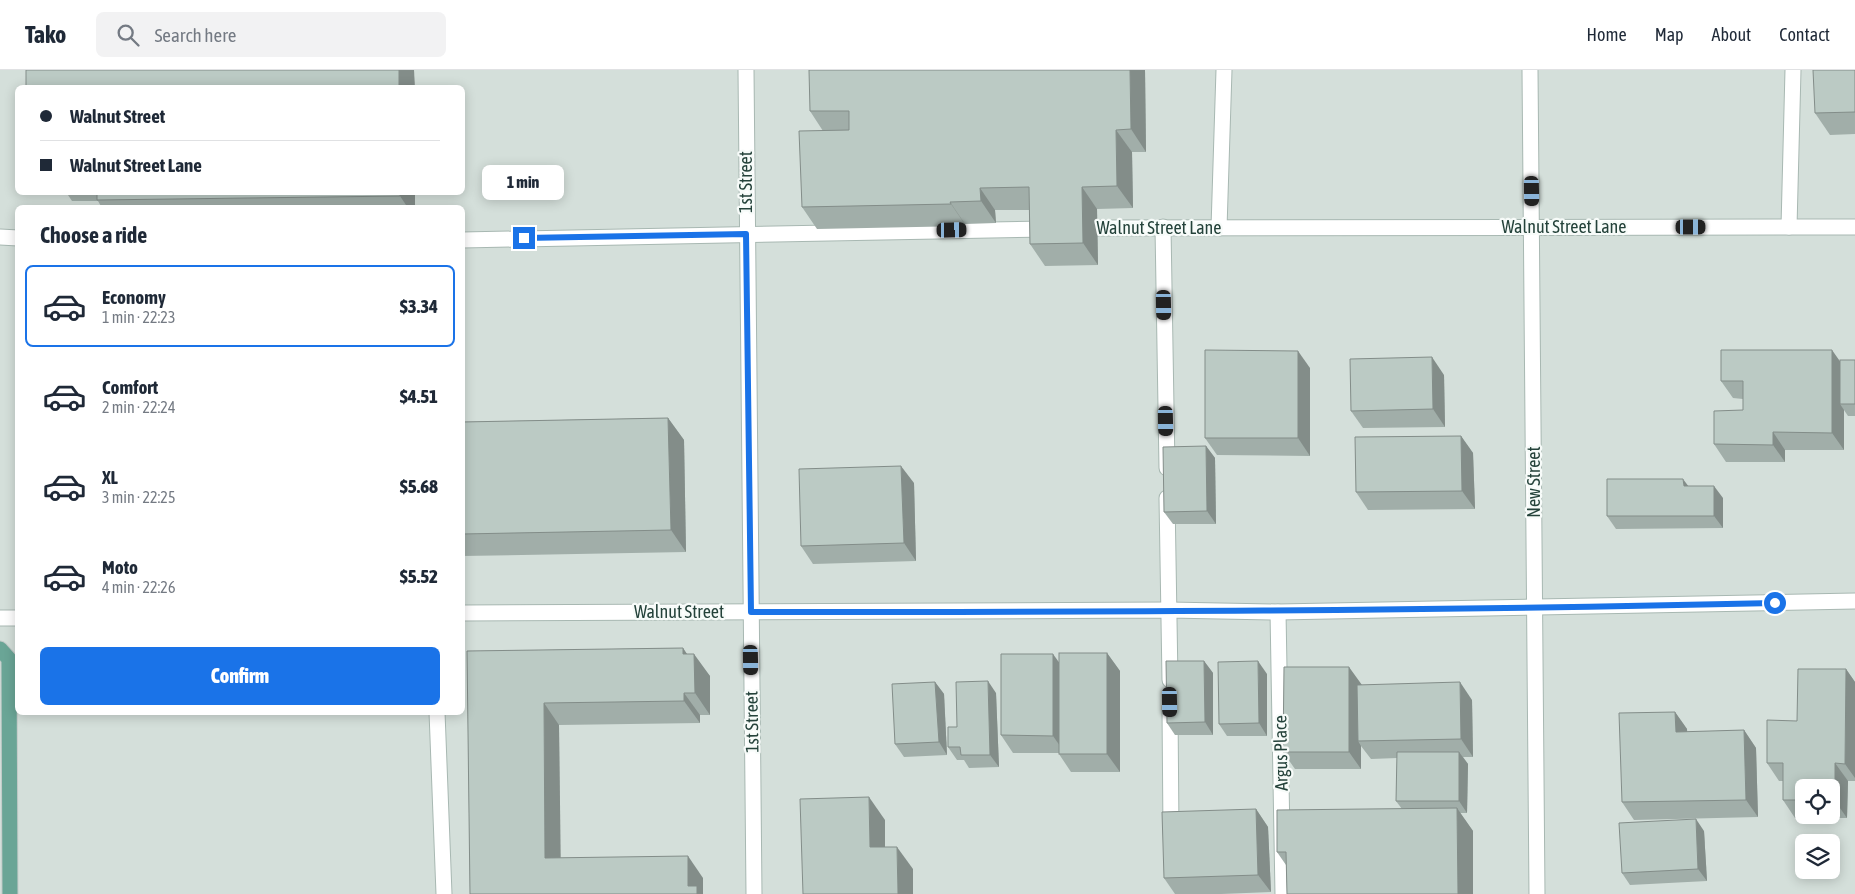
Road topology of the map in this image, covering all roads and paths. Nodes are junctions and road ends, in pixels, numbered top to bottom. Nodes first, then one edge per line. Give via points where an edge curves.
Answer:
1 (746, 70) edge
2 (1224, 70) edge
3 (1530, 70) edge
4 (1793, 70) edge
5 (1162, 227) junction
6 (1532, 227) junction
7 (1790, 227) junction
8 (1855, 227) edge
9 (1219, 228) junction
10 (746, 234) junction
11 (0, 238) edge
12 (15, 238) edge
13 (465, 240) edge
14 (1855, 601) edge
15 (1535, 608) junction
16 (1169, 610) junction
17 (751, 612) junction
18 (1278, 612) junction
19 (465, 613) edge
20 (0, 618) edge
21 (15, 618) edge
22 (0, 649) edge
23 (437, 715) edge
24 (1172, 844) edge
25 (10, 894) edge
26 (444, 894) edge
27 (754, 894) edge
28 (1283, 894) edge
29 (1537, 894) edge

1 - 10 street, 1st Street
2 - 9 street
3 - 6 street, New Street
4 - 7 street
5 - 9 street, Walnut Street Lane
5 - 10 street, Walnut Street Lane
5 - 16 street
6 - 7 street, Walnut Street Lane
6 - 9 street, Walnut Street Lane
6 - 15 street, New Street
7 - 8 street, Walnut Street Lane
10 - 13 street, Walnut Street Lane
10 - 17 street, 1st Street
11 - 12 street
14 - 15 street, Walnut Street
15 - 18 street, Walnut Street
15 - 29 street, New Street
16 - 17 street, Walnut Street
16 - 18 street, Walnut Street
16 - 24 street
17 - 19 street, Walnut Street
17 - 27 street, 1st Street
18 - 28 street, Argus Place
20 - 21 street
22 - 25 main road via 9,659
23 - 26 street

